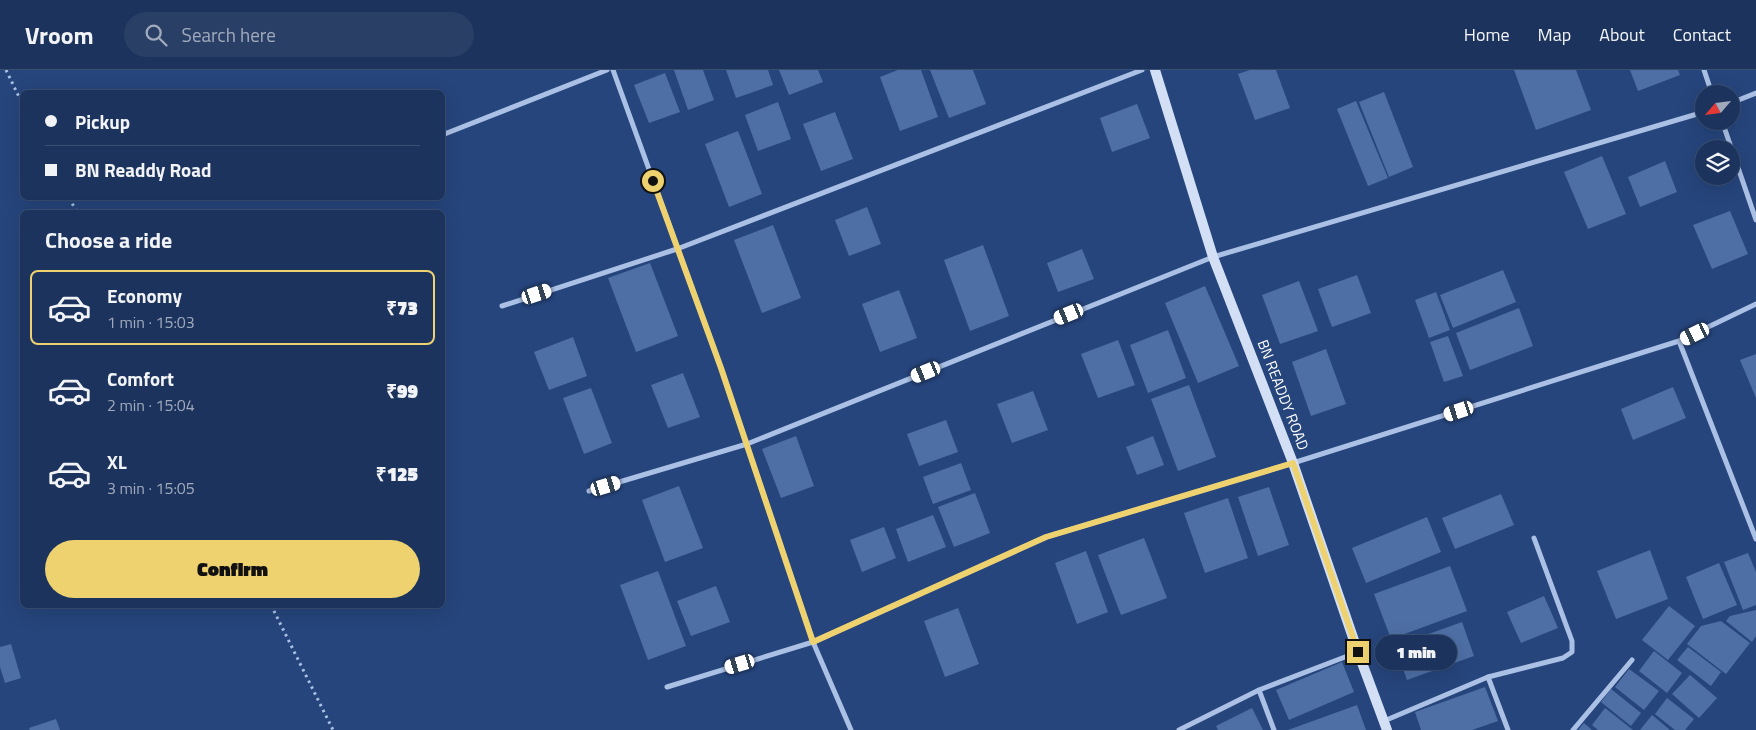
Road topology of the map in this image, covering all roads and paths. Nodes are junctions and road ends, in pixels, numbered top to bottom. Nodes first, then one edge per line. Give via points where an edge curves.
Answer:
1 (6, 70) edge
2 (607, 70) edge
3 (612, 70) edge
4 (1142, 70) edge
5 (1155, 70) edge
6 (1704, 70) edge
7 (1709, 85) edge
8 (1756, 93) edge
9 (20, 99) edge
10 (1740, 99) edge
11 (1695, 115) edge
12 (1725, 130) edge
13 (445, 134) edge
14 (1756, 220) edge
15 (677, 249) junction
16 (1213, 257) junction
17 (1756, 304) edge
18 (502, 306) dead end
19 (1680, 341) junction
20 (747, 444) junction
21 (1293, 463) junction
22 (589, 491) dead end
23 (1534, 538) dead end
24 (1756, 540) edge
25 (272, 608) edge
26 (813, 642) junction
27 (1358, 652) junction
28 (1632, 660) dead end
29 (1488, 677) junction
30 (667, 687) dead end
31 (1259, 690) junction
32 (1385, 726) edge
33 (333, 730) edge
34 (851, 730) edge
35 (1179, 730) edge
36 (1274, 730) edge
37 (1508, 730) edge
38 (1573, 730) edge

1 - 9 path
2 - 13 street
3 - 15 street
4 - 15 street
5 - 16 street, BN READDY ROAD
6 - 7 street
8 - 10 street
11 - 16 street
12 - 14 street
15 - 18 street
15 - 20 street
16 - 20 street
16 - 21 street, BN READDY ROAD
17 - 19 street
19 - 21 street
19 - 24 street
20 - 22 street
20 - 26 street
21 - 26 street via 1046,537
21 - 27 street, BN READDY ROAD
23 - 29 street via 1572,641 1572,652 1563,658
25 - 33 path
26 - 30 street
26 - 34 street
27 - 31 street
27 - 32 street, BN READDY ROAD
28 - 38 street
29 - 32 street
29 - 37 street
31 - 35 street
31 - 36 street

